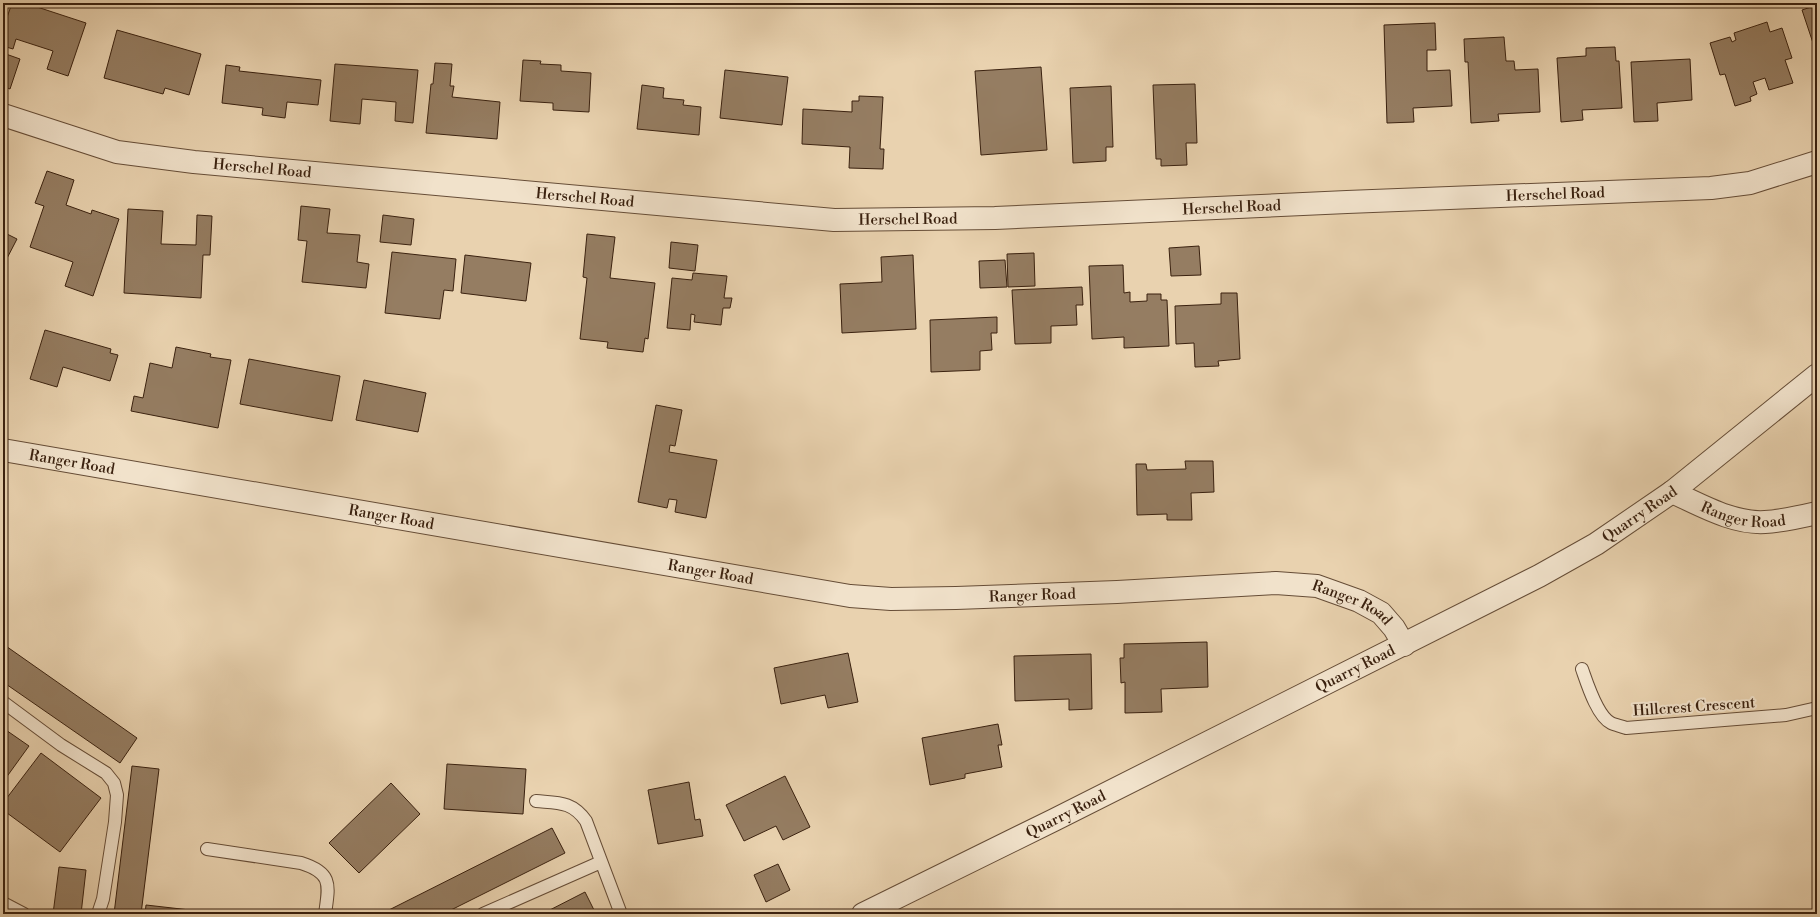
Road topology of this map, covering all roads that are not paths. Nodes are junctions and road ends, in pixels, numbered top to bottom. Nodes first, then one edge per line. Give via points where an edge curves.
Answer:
1 (3, 115) edge
2 (1817, 162) edge
3 (1817, 374) edge
4 (3, 450) edge
5 (1672, 492) junction
6 (1817, 513) edge
7 (1404, 645) junction
8 (1582, 669) dead end
9 (3, 702) edge
10 (1817, 708) edge
11 (536, 801) dead end
12 (207, 850) dead end
13 (601, 862) junction
14 (3, 903) edge
15 (24, 914) edge
16 (98, 914) edge
17 (325, 914) edge
18 (483, 914) edge
19 (620, 914) edge
20 (863, 914) edge

1 - 2 street, Herschel Road via 117,152 152,157 834,220 995,218 1681,190 1750,183
3 - 5 street, Quarry Road
4 - 7 street, Ranger Road via 850,596 890,599 963,598 1276,583 1317,586 1359,601 1381,613
5 - 6 street, Ranger Road via 1730,517 1747,521 1764,522
5 - 7 street, Quarry Road via 1596,544
7 - 20 street, Quarry Road
8 - 10 lane, Hillcrest Crescent via 1591,695 1603,715 1610,723 1626,728 1786,716
9 - 16 lane via 61,745 106,773 114,783 117,795 115,822 103,899
11 - 13 lane via 564,803 580,813 586,821
12 - 17 lane via 314,867 328,882
13 - 18 lane
13 - 19 lane
14 - 15 lane

